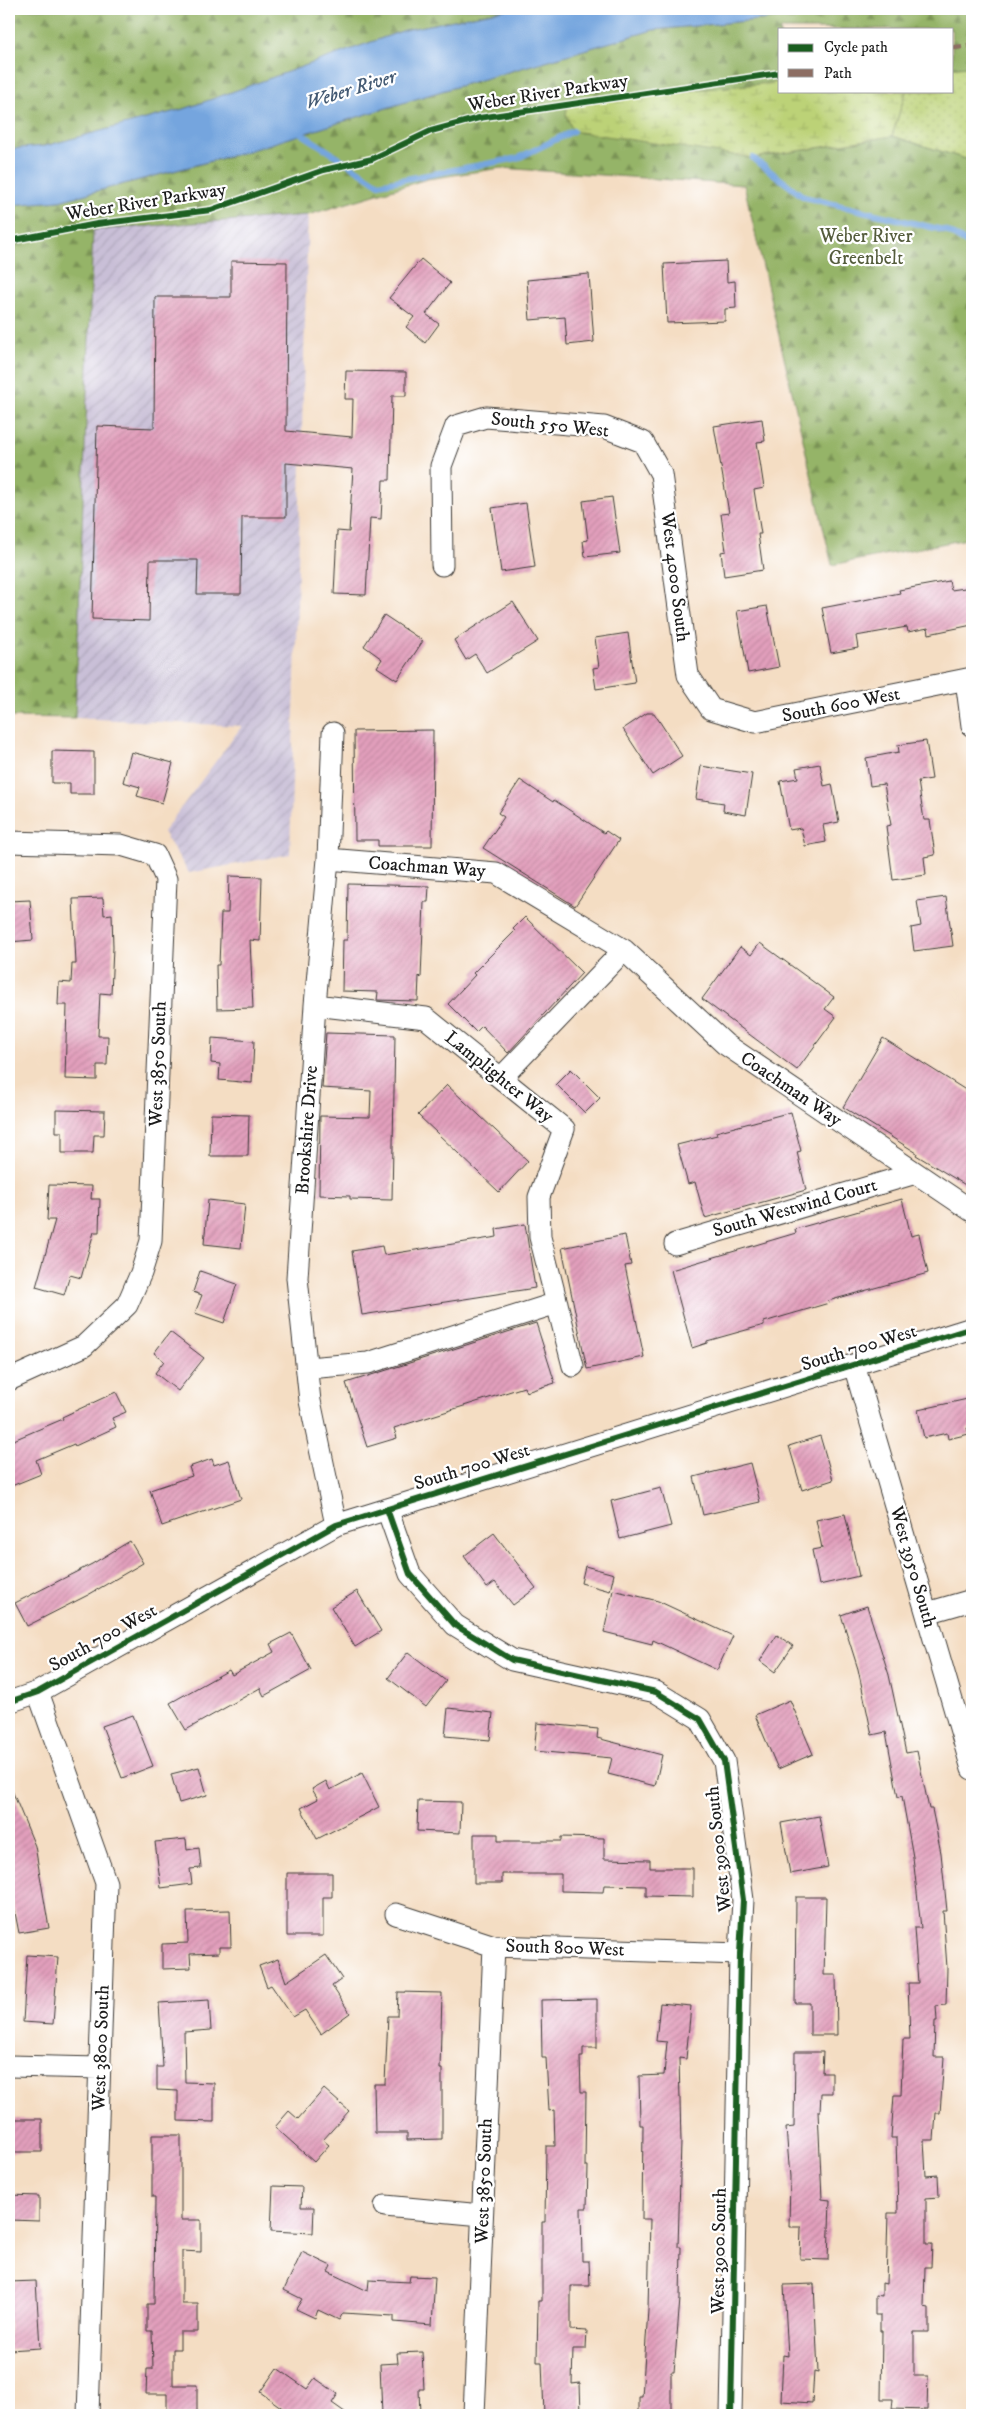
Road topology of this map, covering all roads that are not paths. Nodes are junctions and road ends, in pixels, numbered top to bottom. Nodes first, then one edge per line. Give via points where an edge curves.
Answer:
1 (643, 442) joint
2 (442, 565) dead end
3 (969, 679) edge
4 (711, 709) joint
5 (972, 726) edge
6 (333, 733) dead end
7 (9, 842) edge
8 (328, 859) junction
9 (624, 950) junction
10 (315, 1005) junction
11 (502, 1077) junction
12 (916, 1173) junction
13 (972, 1211) edge
14 (675, 1244) dead end
15 (557, 1303) junction
16 (972, 1328) edge
17 (854, 1365) junction
18 (573, 1366) dead end
19 (307, 1368) junction
20 (9, 1380) edge
21 (387, 1509) junction
22 (336, 1525) junction
23 (972, 1600) edge
24 (927, 1613) junction
25 (38, 1692) junction
26 (9, 1702) edge
27 (972, 1770) edge
28 (396, 1914) dead end
29 (494, 1946) junction
30 (740, 1954) junction
31 (9, 2066) edge
32 (100, 2068) junction
33 (385, 2206) dead end
34 (482, 2215) junction
35 (88, 2415) edge
36 (474, 2415) edge
37 (731, 2415) edge

1 - 2 street, South 550 West via 604,427 486,417 456,426 441,466
1 - 4 street, West 4000 South via 661,474 688,675
3 - 4 street, South 600 West via 755,722
3 - 5 street
6 - 8 street, Brookshire Drive
7 - 20 street, West 3850 South via 121,844 155,855 166,879 151,1241 141,1273 126,1305 84,1346
8 - 9 street, Coachman Way via 496,872
8 - 10 street, Brookshire Drive
9 - 11 street
9 - 12 street, Coachman Way via 725,1044
10 - 11 street, Lamplighter Way via 426,1018
10 - 19 street, Brookshire Drive via 297,1278
11 - 15 street, Lamplighter Way via 564,1129 540,1197 540,1237
12 - 13 street, Coachman Way
12 - 14 street, South Westwind Court
15 - 18 street, Lamplighter Way
15 - 19 street via 368,1363
16 - 17 street, South 700 West
17 - 21 street, South 700 West
17 - 24 street, West 3950 South
19 - 22 street, Brookshire Drive via 310,1401
21 - 22 street, South 700 West
21 - 30 street, West 3900 South via 410,1574 455,1625 512,1660 656,1692 700,1719 724,1760 743,1900
22 - 25 street, South 700 West
23 - 24 street
24 - 27 street, West 3950 South
25 - 26 street, South 700 West
25 - 32 street, West 3800 South via 106,1883
28 - 29 street, South 800 West
29 - 30 street, South 800 West
29 - 34 street, West 3850 South
30 - 37 street, West 3900 South
31 - 32 street
32 - 35 street, West 3800 South
33 - 34 street
34 - 36 street, West 3850 South

